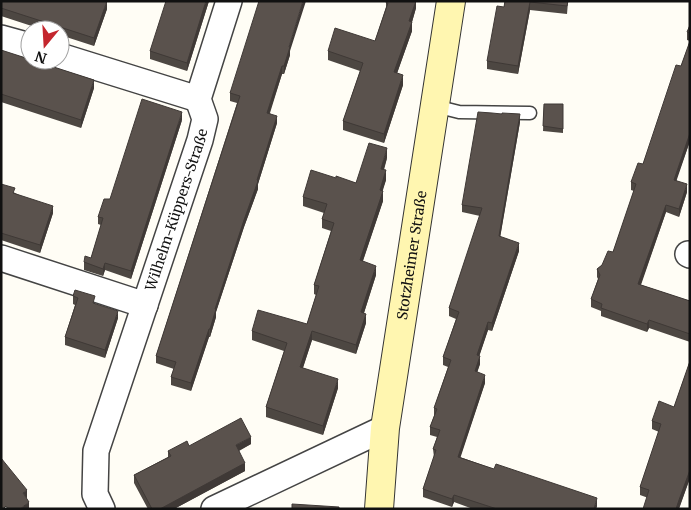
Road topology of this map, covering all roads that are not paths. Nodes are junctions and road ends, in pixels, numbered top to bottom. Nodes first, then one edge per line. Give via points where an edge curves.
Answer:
1 (229, 1) edge
2 (451, 1) edge
3 (1, 38) edge
4 (20, 43) edge
5 (70, 59) edge
6 (198, 99) junction
7 (434, 106) junction
8 (530, 113) dead end
9 (1, 258) edge
10 (145, 305) junction
11 (385, 428) junction
12 (102, 509) edge
13 (214, 509) edge
14 (379, 509) edge

1 - 6 street
2 - 7 street, Stotzheimer Straße
3 - 4 street
5 - 6 street
6 - 10 street, Wilhelm-Küppers-Straße via 205,119
7 - 8 lane via 459,112
7 - 11 street, Stotzheimer Straße
9 - 10 street, Wilhelm-Küppers-Straße
10 - 12 street, Wilhelm-Küppers-Straße via 96,451 95,494
11 - 13 street
11 - 14 street, Stotzheimer Straße

